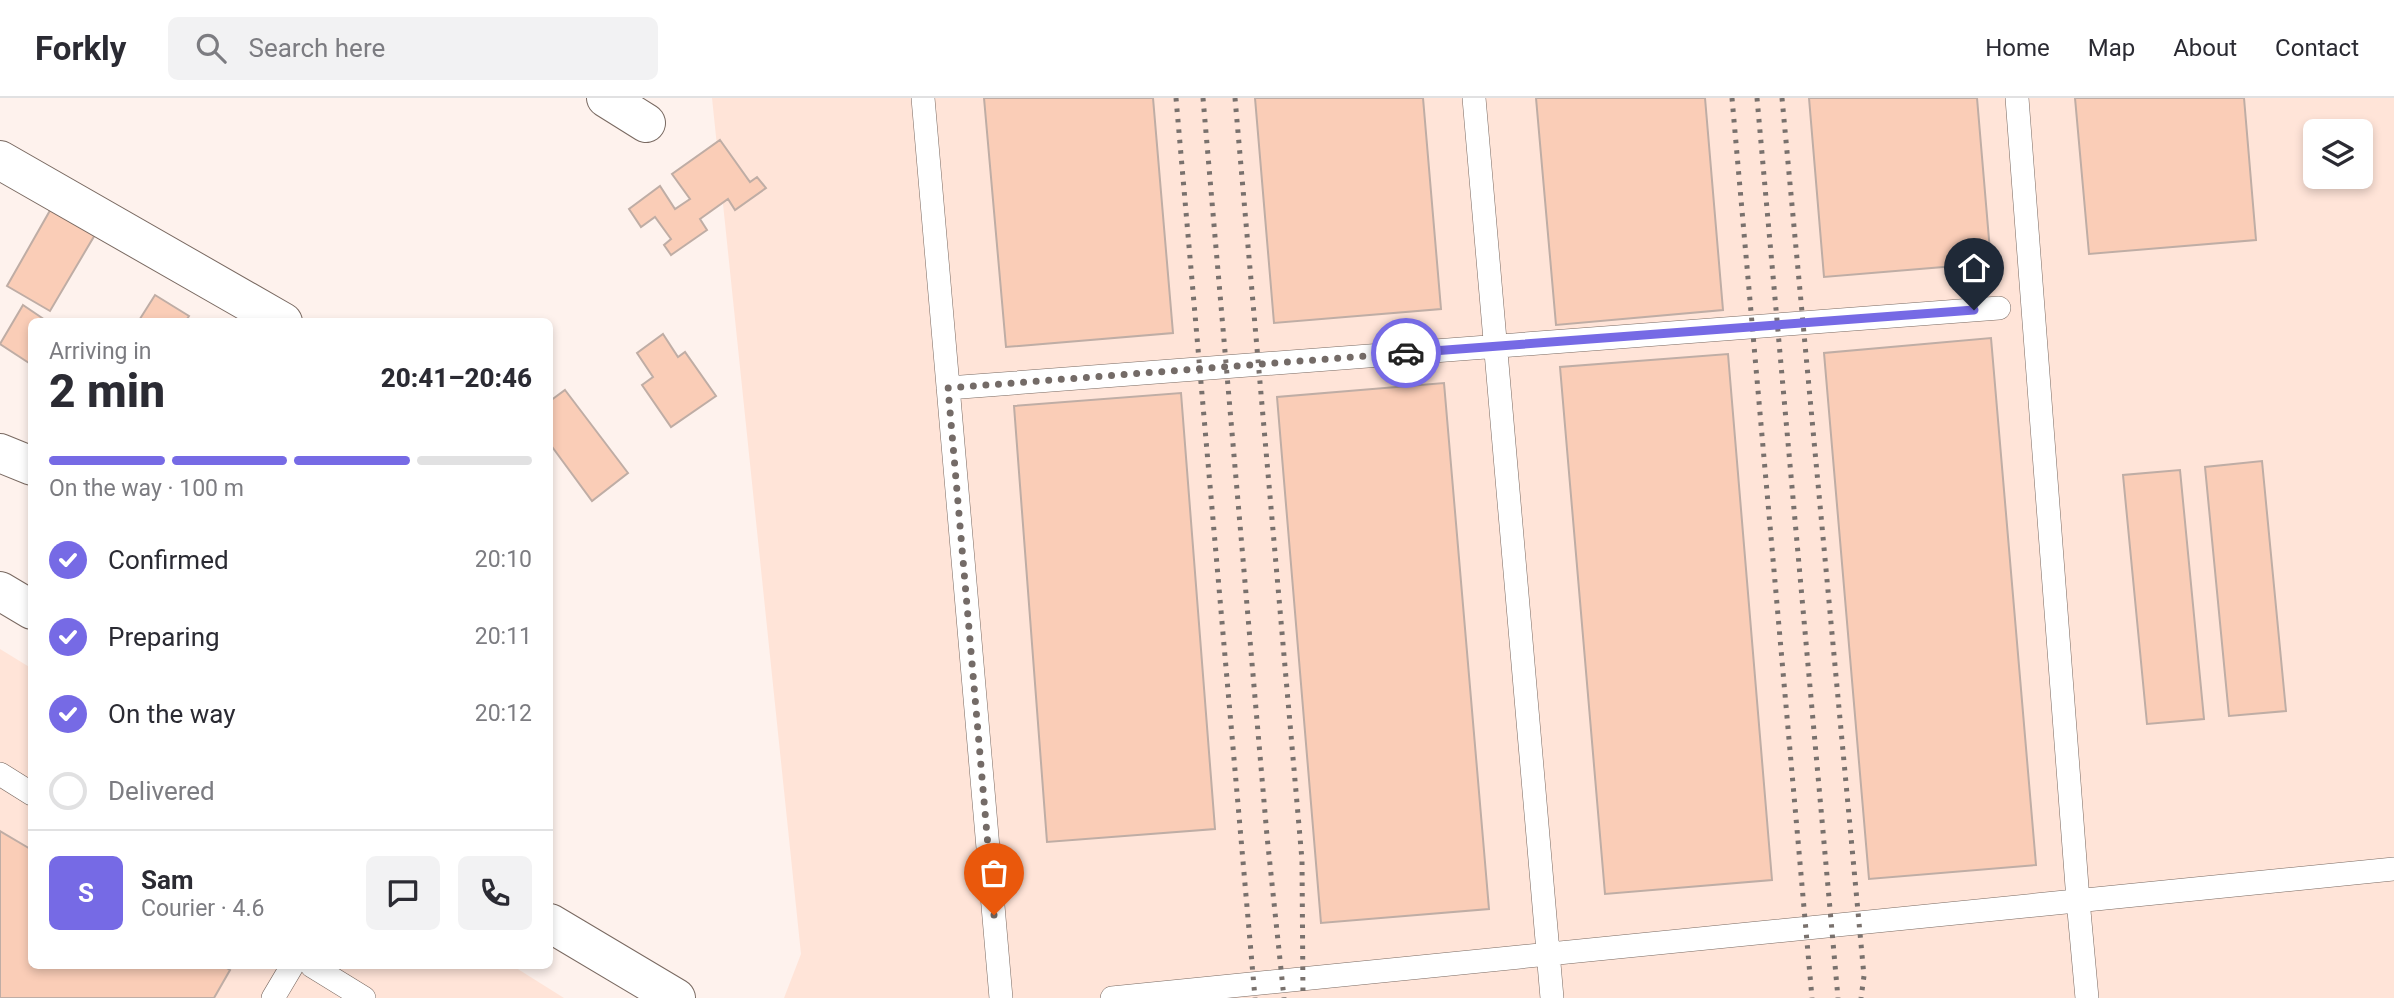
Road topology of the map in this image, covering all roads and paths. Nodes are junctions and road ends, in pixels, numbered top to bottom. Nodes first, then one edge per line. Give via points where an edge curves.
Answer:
1 (606, 98) edge
2 (923, 98) edge
3 (1474, 98) edge
4 (2017, 98) edge
5 (646, 123) dead end
6 (0, 160) edge
7 (1999, 308) dead end
8 (276, 318) edge
9 (1495, 346) junction
10 (948, 388) junction
11 (0, 453) edge
12 (28, 464) edge
13 (0, 591) edge
14 (28, 608) edge
15 (0, 774) edge
16 (28, 792) edge
17 (2394, 869) edge
18 (2078, 900) junction
19 (553, 925) edge
20 (1548, 954) junction
21 (290, 969) edge
22 (317, 969) edge
23 (273, 998) edge
24 (364, 998) edge
25 (676, 998) edge
26 (1001, 998) edge
27 (1112, 998) edge
28 (1552, 998) edge
29 (2087, 998) edge

1 - 5 street
2 - 10 lane
3 - 9 lane
4 - 18 lane
6 - 8 street
7 - 9 lane
9 - 10 lane
9 - 20 lane
10 - 26 lane
11 - 12 street
13 - 14 street
15 - 16 lane
17 - 18 lane
18 - 20 lane
18 - 29 lane
19 - 25 street
20 - 27 lane
20 - 28 lane
21 - 23 lane
22 - 24 lane

